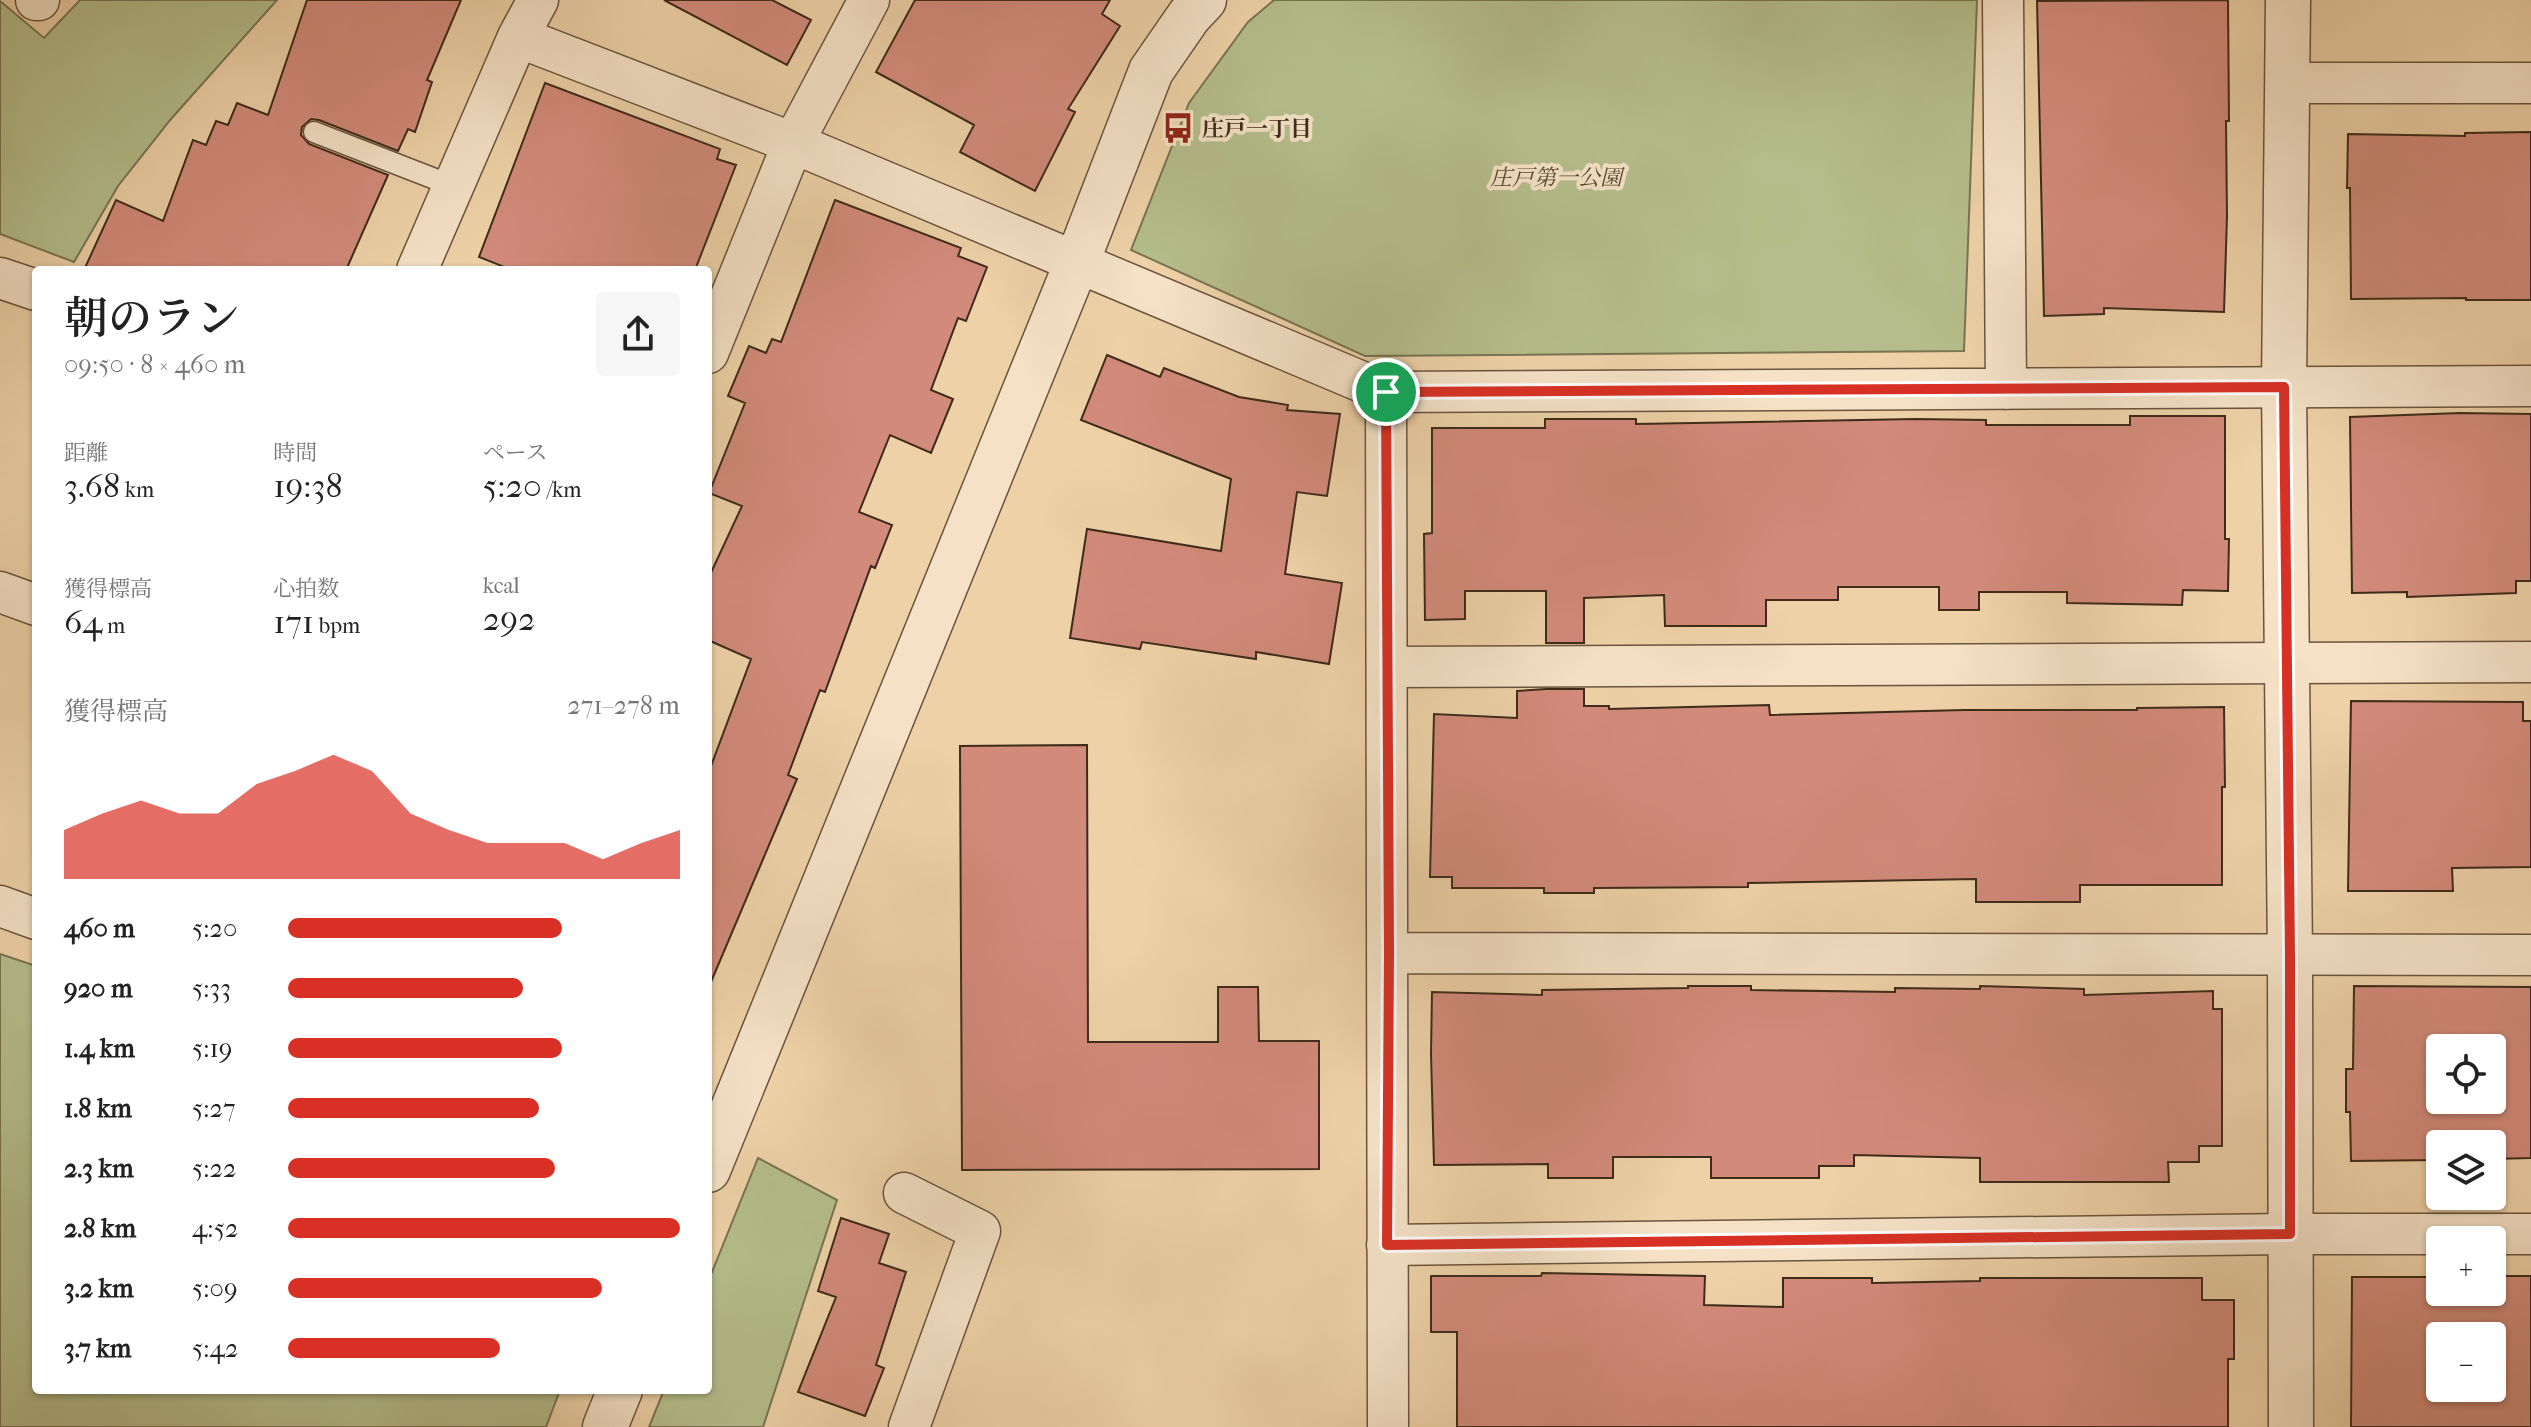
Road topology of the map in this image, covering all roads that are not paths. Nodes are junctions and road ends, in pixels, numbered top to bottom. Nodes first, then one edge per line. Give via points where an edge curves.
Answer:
1 (538, 0) edge
2 (869, 0) edge
3 (1204, 0) edge
4 (2003, 0) edge
5 (2288, 0) edge
6 (518, 37) junction
7 (2287, 83) junction
8 (2531, 83) edge
9 (314, 132) dead end
10 (793, 143) junction
11 (453, 186) junction
12 (1077, 262) junction
13 (419, 266) edge
14 (0, 278) edge
15 (32, 289) edge
16 (712, 343) edge
17 (2531, 386) edge
18 (2284, 387) junction
19 (2006, 389) junction
20 (1386, 392) junction
21 (0, 592) edge
22 (32, 604) edge
23 (2286, 662) junction
24 (2531, 662) edge
25 (1387, 667) junction
26 (0, 906) edge
27 (32, 918) edge
28 (1389, 953) junction
29 (2531, 955) edge
30 (2290, 956) junction
31 (712, 1153) edge
32 (904, 1193) dead end
33 (2290, 1234) junction
34 (2531, 1234) edge
35 (1387, 1245) junction
36 (618, 1394) edge
37 (605, 1427) edge
38 (909, 1427) edge
39 (1388, 1427) edge
40 (2291, 1427) edge

1 - 6 street
2 - 10 street
3 - 12 street via 1151,71
4 - 19 street
5 - 7 street
6 - 10 street
6 - 11 street
7 - 8 street
7 - 18 street
9 - 11 lane
10 - 12 street
10 - 16 street
11 - 13 street
12 - 20 street
12 - 31 street
14 - 15 street
17 - 18 street
18 - 19 street
18 - 23 street
19 - 20 street
20 - 25 street
21 - 22 street
23 - 24 street
23 - 25 street
23 - 30 street
25 - 28 street
26 - 27 street
28 - 30 street
28 - 35 street
29 - 30 street
30 - 33 street
32 - 38 street via 980,1231
33 - 34 street
33 - 35 street
33 - 40 street
35 - 39 street
36 - 37 street

